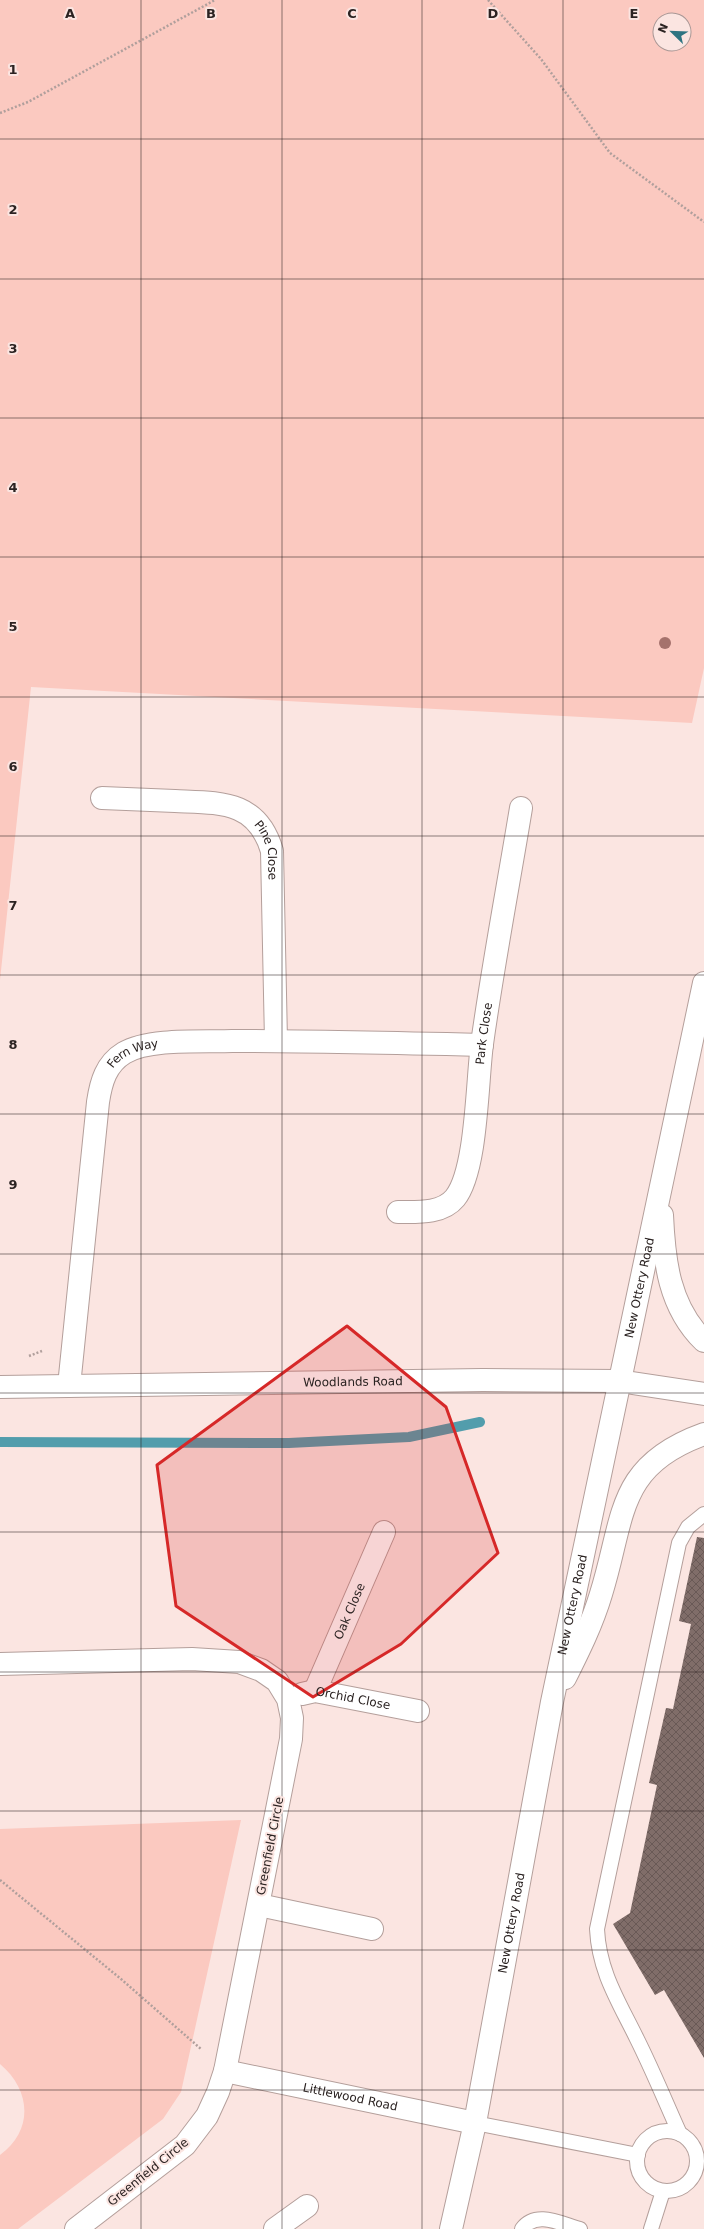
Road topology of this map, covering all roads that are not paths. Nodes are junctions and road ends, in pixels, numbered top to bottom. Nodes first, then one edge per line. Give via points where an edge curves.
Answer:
1 (102, 798) dead end
2 (521, 808) dead end
3 (704, 983) edge
4 (276, 1041) junction
5 (482, 1045) junction
6 (660, 1186) junction
7 (398, 1212) dead end
8 (704, 1341) edge
9 (619, 1381) junction
10 (69, 1386) junction
11 (0, 1387) edge
12 (704, 1394) edge
13 (704, 1434) edge
14 (704, 1514) edge
15 (384, 1532) dead end
16 (0, 1664) edge
17 (315, 1691) junction
18 (288, 1699) junction
19 (552, 1702) junction
20 (418, 1711) dead end
21 (259, 1905) junction
22 (372, 1929) dead end
23 (225, 2071) junction
24 (475, 2123) junction
25 (680, 2134) junction
26 (638, 2155) junction
27 (700, 2160) edge
28 (663, 2191) junction
29 (307, 2206) dead end
30 (76, 2229) edge
31 (275, 2229) edge
32 (451, 2229) edge
33 (522, 2229) edge
34 (580, 2229) edge
35 (651, 2229) edge

1 - 4 street, Pine Close via 224,803 250,816 259,825 272,851
2 - 5 street, Park Close
3 - 6 street, New Ottery Road
4 - 5 street, Fern Way
4 - 10 street, Fern Way via 157,1044 125,1052 109,1066 102,1082 98,1102
5 - 7 street, Park Close via 473,1137 468,1164 455,1198 430,1212
6 - 8 street via 663,1239 671,1286 687,1322
6 - 9 street, New Ottery Road
9 - 10 street, Woodlands Road via 483,1380
9 - 12 street, Woodlands Road
9 - 19 street, New Ottery Road
10 - 11 street, Woodlands Road
13 - 19 street via 664,1452 644,1471 629,1494 615,1533 601,1593 586,1637
14 - 25 lane via 688,1527 679,1543 596,1929 604,1972
15 - 17 street, Oak Close
16 - 18 street, Greenfield Circle via 192,1659 239,1662 261,1670 277,1681
17 - 18 street, Orchid Close
17 - 20 street, Orchid Close
18 - 21 street, Greenfield Circle via 292,1718 291,1739
19 - 24 street, New Ottery Road
21 - 22 street
21 - 23 street, Greenfield Circle
23 - 24 street, Littlewood Road
23 - 30 street, Greenfield Circle via 207,2116 185,2144
24 - 26 lane
24 - 32 street, New Ottery Road
25 - 26 lane via 662,2131 654,2134 646,2139
25 - 27 lane via 693,2146
26 - 28 lane via 637,2165 646,2182
27 - 28 lane via 686,2184 673,2191
28 - 35 lane
29 - 31 street
33 - 34 lane via 536,2219

